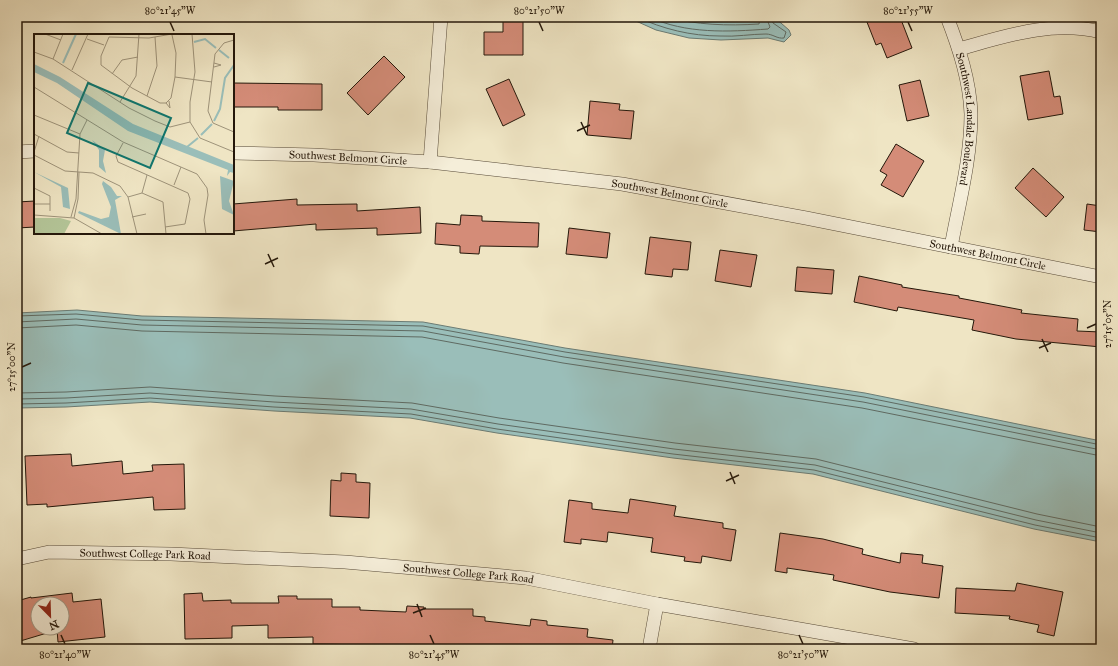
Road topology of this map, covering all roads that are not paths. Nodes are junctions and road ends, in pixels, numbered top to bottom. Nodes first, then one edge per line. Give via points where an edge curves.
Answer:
1 (442, 17) edge
2 (947, 17) edge
3 (1101, 32) edge
4 (959, 49) junction
5 (34, 151) edge
6 (17, 152) edge
7 (234, 153) edge
8 (430, 162) junction
9 (951, 247) junction
10 (1101, 277) edge
11 (17, 559) edge
12 (657, 604) junction
13 (649, 649) edge
14 (914, 649) edge

1 - 8 street
2 - 4 street, Southwest Landale Boulevard
3 - 4 street via 1081,27 1023,30
4 - 9 street, Southwest Landale Boulevard via 969,98 970,146
5 - 6 street
7 - 8 street, Southwest Belmont Circle
8 - 9 street, Southwest Belmont Circle via 622,184
9 - 10 street, Southwest Belmont Circle
11 - 12 street, Southwest College Park Road via 48,552 170,554 345,562 526,578
12 - 13 street
12 - 14 street, Southwest College Park Road

